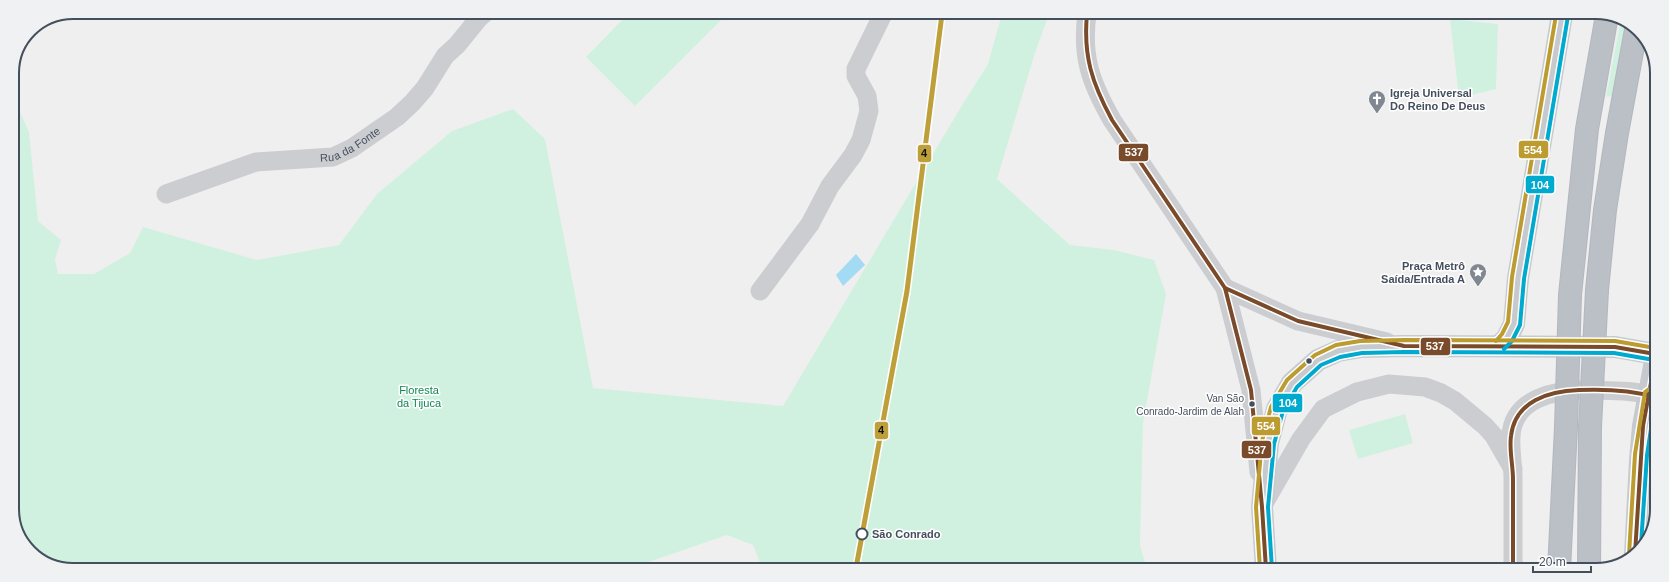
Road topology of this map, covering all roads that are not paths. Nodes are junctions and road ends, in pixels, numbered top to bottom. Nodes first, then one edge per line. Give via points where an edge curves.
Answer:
1 (477, 19) edge
2 (881, 19) edge
3 (1087, 19) edge
4 (1561, 19) edge
5 (1606, 20) edge
6 (1635, 36) edge
7 (166, 194) dead end
8 (1225, 288) junction
9 (760, 291) dead end
10 (1500, 345) junction
11 (1404, 346) junction
12 (1650, 353) edge
13 (1650, 396) edge
14 (1650, 403) edge
15 (1513, 469) junction
16 (1262, 507) junction
17 (1636, 545) edge
18 (1266, 563) edge
19 (1513, 563) edge
20 (1559, 563) edge
21 (1589, 563) edge

1 - 7 street, Rua da Fonte via 445,56 425,88 412,103 352,148 333,157 256,162
2 - 9 street via 856,69 856,76 867,96 869,111 861,140 830,186 810,224
3 - 8 street via 1086,52 1090,77 1098,96
4 - 10 main road via 1518,278 1514,324
5 - 20 highway, bridge via 1587,129 1570,295
6 - 21 highway, bridge via 1605,210 1597,290 1590,427
8 - 11 street via 1298,321
8 - 16 street via 1251,390
10 - 11 main road
10 - 12 main road via 1615,347
11 - 16 main road via 1361,347 1338,351 1318,360 1292,383 1277,409 1268,443
13 - 15 street via 1574,390 1553,392 1539,397 1520,412 1513,423
14 - 17 main road via 1643,426
15 - 16 street via 1494,436 1455,401 1425,387 1389,384 1357,392 1323,409 1301,439
15 - 19 street
16 - 18 main road

